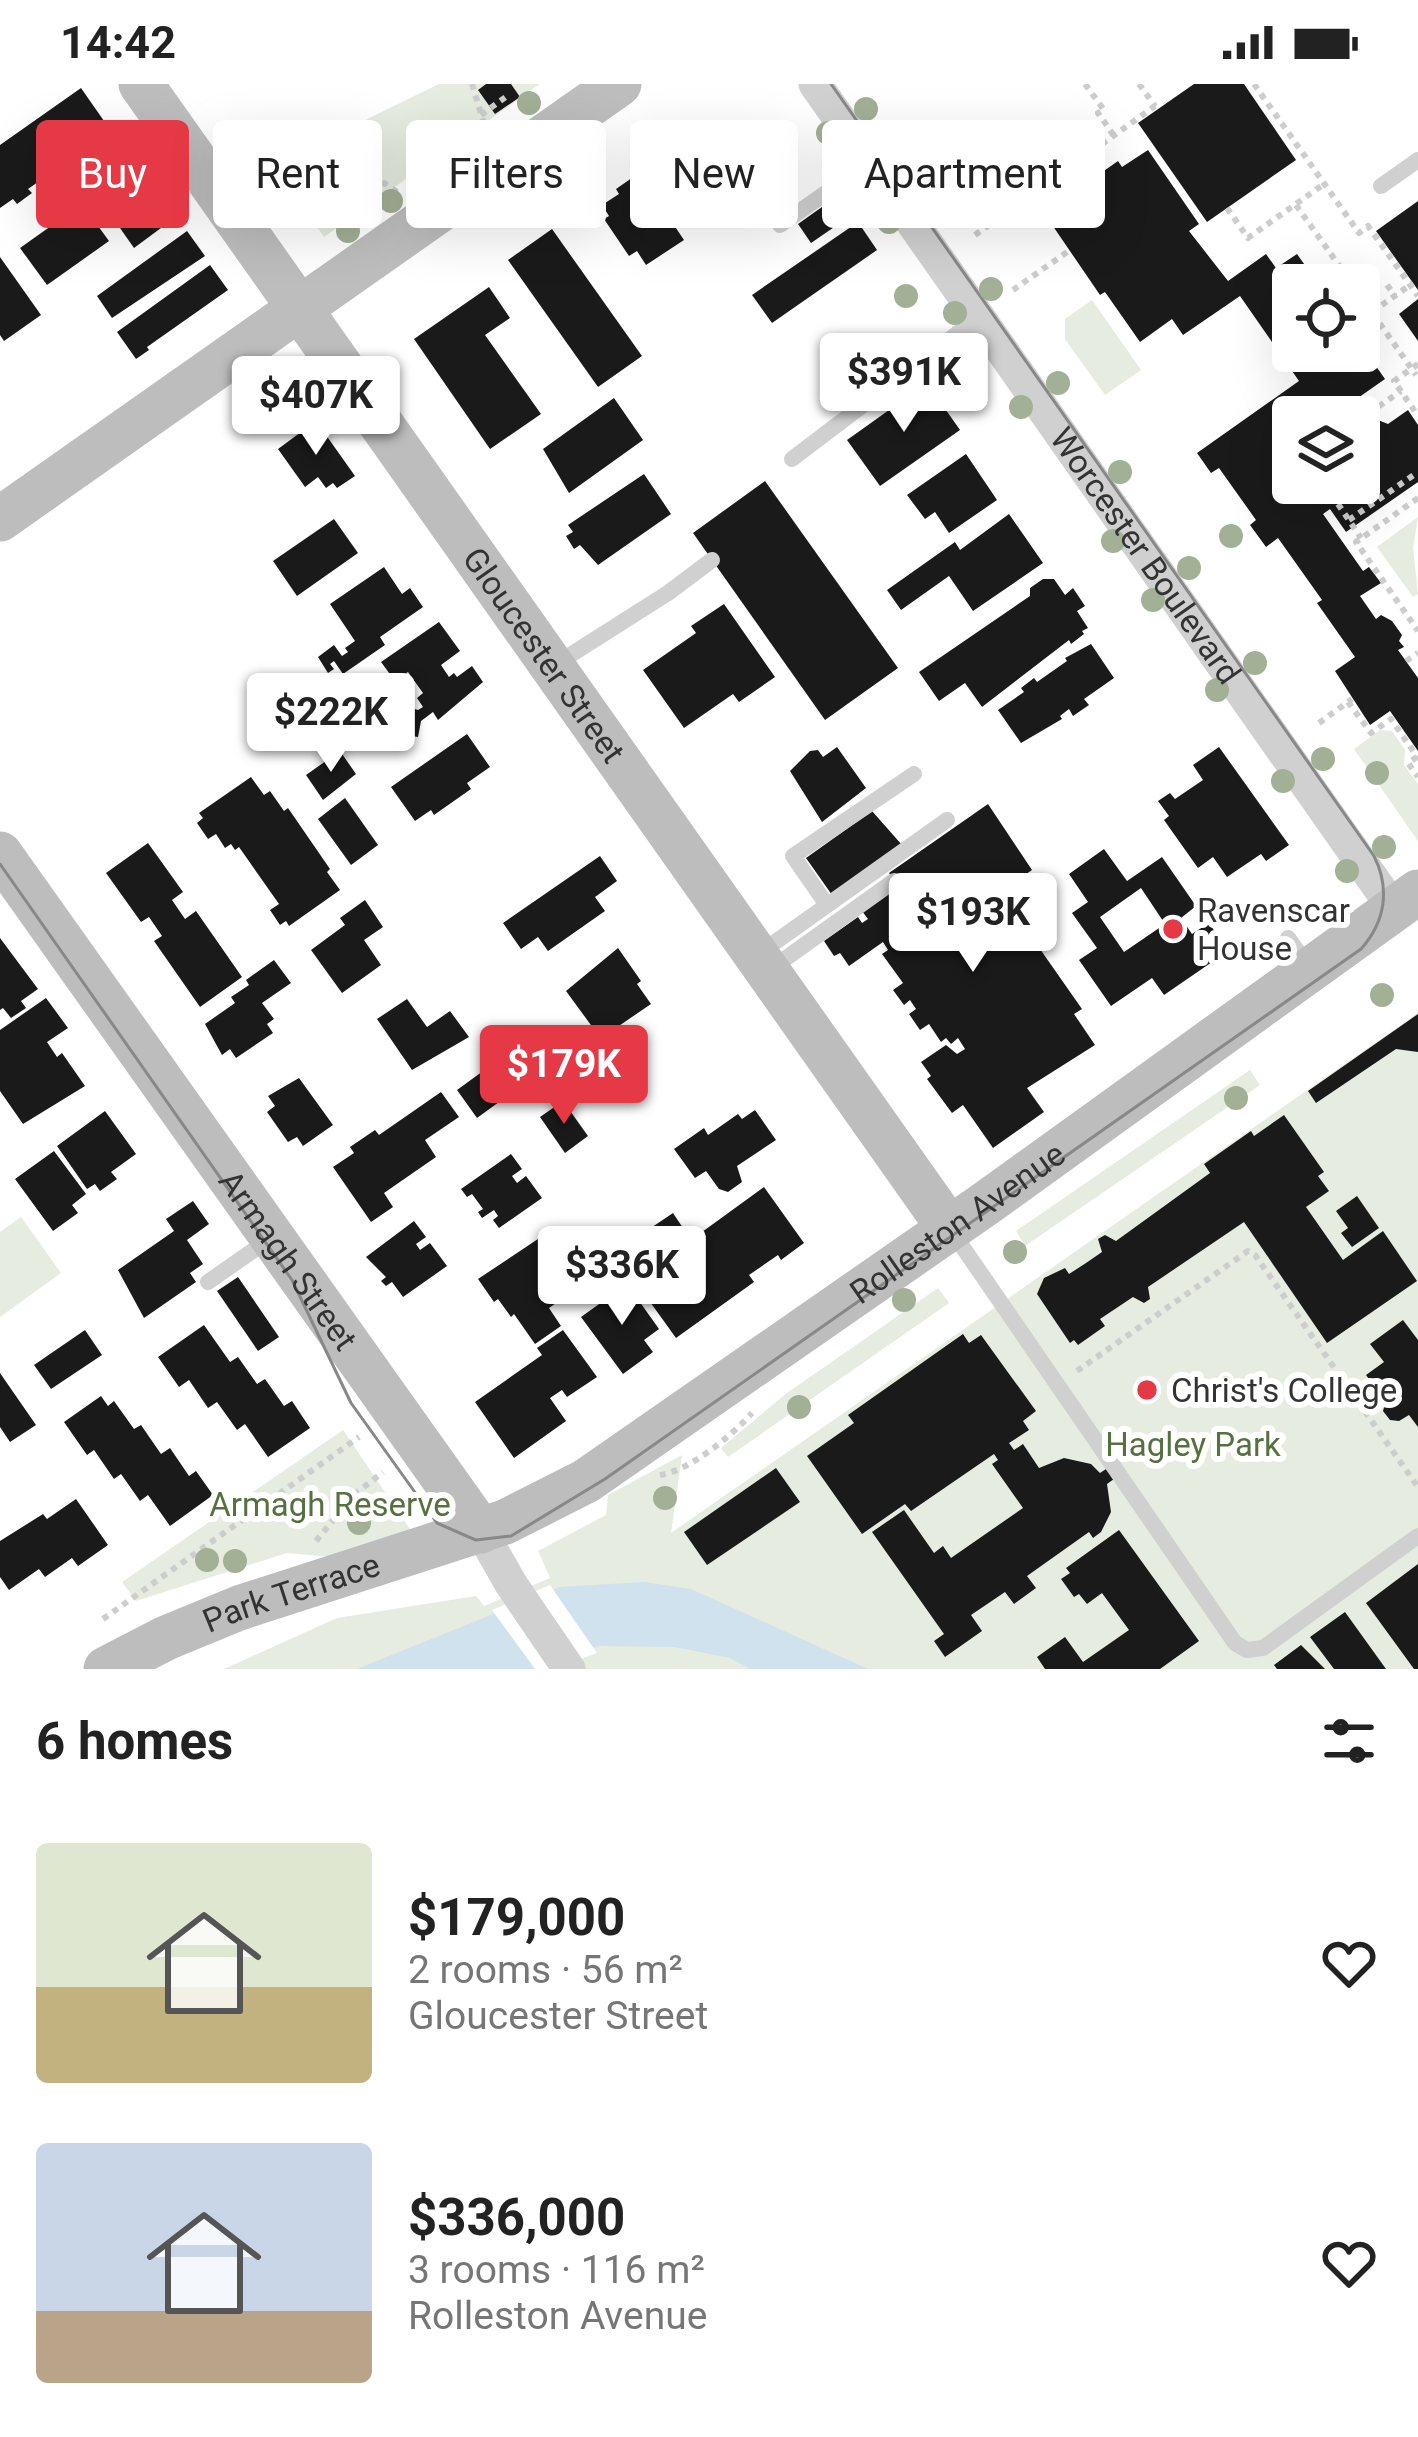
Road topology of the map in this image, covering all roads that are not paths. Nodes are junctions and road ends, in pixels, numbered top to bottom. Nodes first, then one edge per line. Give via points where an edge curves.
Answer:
1 (141, 84) edge
2 (619, 84) edge
3 (815, 84) edge
4 (840, 120) edge
5 (1418, 160) edge
6 (1381, 187) dead end
7 (916, 228) edge
8 (300, 309) junction
9 (979, 317) junction
10 (792, 459) dead end
11 (0, 519) edge
12 (712, 560) dead end
13 (552, 666) junction
14 (914, 774) dead end
15 (947, 820) dead end
16 (0, 854) edge
17 (894, 881) dead end
18 (1406, 900) edge
19 (827, 905) junction
20 (762, 963) junction
21 (950, 1228) junction
22 (272, 1237) junction
23 (208, 1282) dead end
24 (481, 1531) junction
25 (1418, 1536) edge
26 (106, 1669) edge
27 (569, 1669) edge

1 - 8 street, Gloucester Street
2 - 8 street
3 - 4 street, Worcester Boulevard
5 - 6 lane
7 - 9 street, Worcester Boulevard
8 - 11 street
8 - 13 street, Gloucester Street
9 - 10 lane
9 - 18 street, Worcester Boulevard
12 - 13 lane
13 - 20 street, Gloucester Street
14 - 19 lane via 793,856
15 - 19 lane
16 - 22 street, Armagh Street
17 - 20 lane
18 - 21 street, Rolleston Avenue via 1300,955
19 - 20 lane
20 - 21 street, Gloucester Street
21 - 24 street, Rolleston Avenue via 586,1481
21 - 25 lane via 1234,1642 1263,1648
22 - 23 lane
22 - 24 street, Armagh Street
24 - 26 street, Park Terrace via 239,1608
24 - 27 street, Armagh Street

